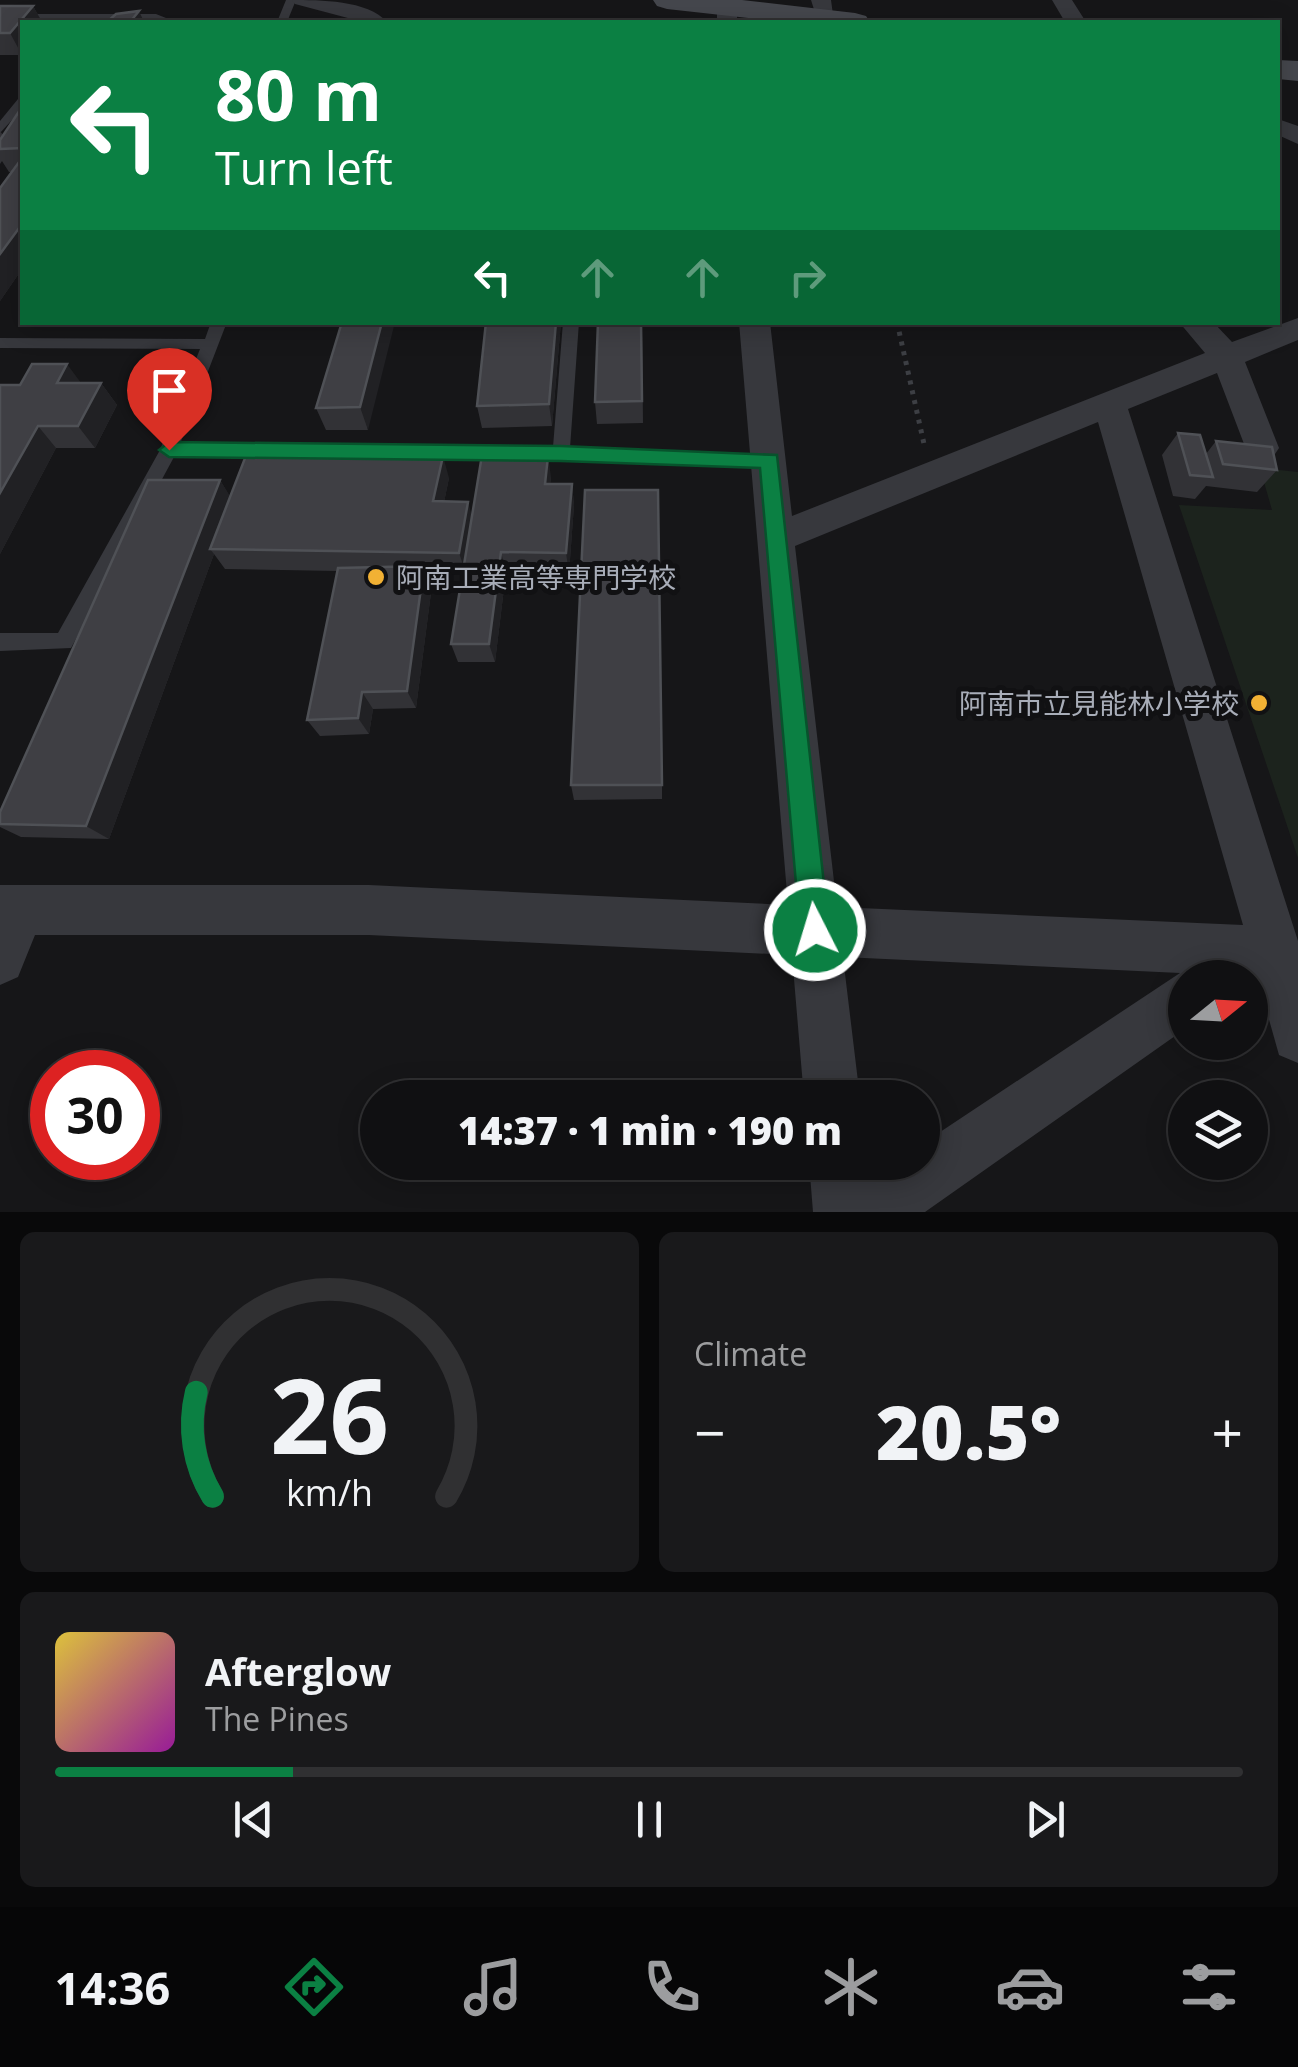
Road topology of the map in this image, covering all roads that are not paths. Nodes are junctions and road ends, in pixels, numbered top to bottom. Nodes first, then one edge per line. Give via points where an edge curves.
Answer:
1 (302, 0) edge
2 (666, 0) edge
3 (727, 10) edge
4 (834, 14) edge
5 (0, 18) edge
6 (90, 20) edge
7 (165, 20) edge
8 (374, 20) edge
9 (20, 104) edge
10 (0, 129) edge
11 (218, 325) edge
12 (571, 325) edge
13 (754, 325) edge
14 (1197, 325) edge
15 (1298, 328) edge
16 (5, 343) edge
17 (211, 344) junction
18 (1226, 355) junction
19 (1109, 401) junction
20 (1260, 448) edge
21 (169, 450) junction
22 (561, 454) junction
23 (770, 460) junction
24 (778, 537) junction
25 (0, 642) edge
26 (10, 910) edge
27 (815, 930) junction
28 (0, 959) edge
29 (1232, 960) edge
30 (1246, 960) edge
31 (1268, 993) edge
32 (1168, 1008) edge
33 (1298, 1036) edge
34 (830, 1080) edge
35 (840, 1180) edge
36 (843, 1212) edge
37 (874, 1212) edge

1 - 8 street
2 - 3 main road
3 - 4 main road
5 - 6 lane
6 - 7 lane
9 - 10 lane
11 - 17 lane
12 - 22 lane
13 - 23 street
14 - 18 street
15 - 18 street
16 - 17 lane
17 - 21 lane
18 - 19 street
18 - 20 street
19 - 24 street
19 - 30 street
21 - 22 lane
21 - 25 lane via 64,642
22 - 23 lane
23 - 24 street
24 - 27 street
26 - 27 street via 369,910
26 - 28 street
27 - 29 street
27 - 34 street
31 - 33 street
32 - 37 street
35 - 36 street

